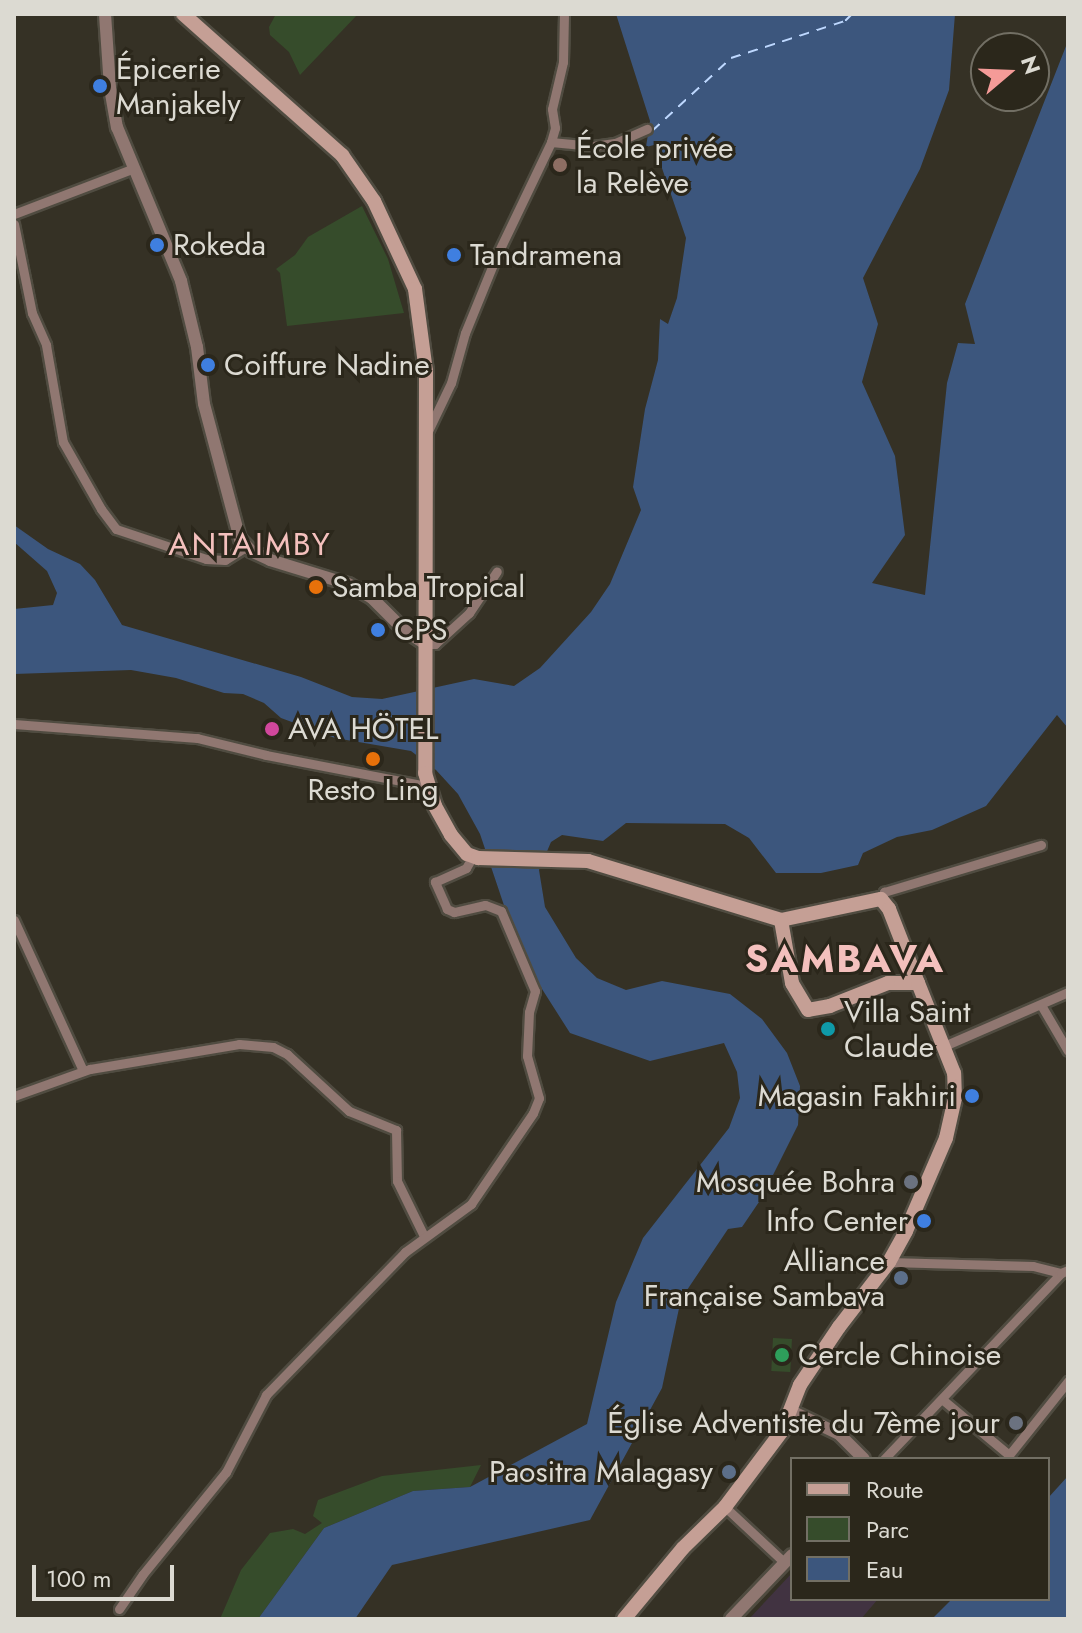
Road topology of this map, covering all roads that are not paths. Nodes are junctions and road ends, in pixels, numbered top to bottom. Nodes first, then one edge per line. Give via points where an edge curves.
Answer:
1 (105, 14) edge
2 (183, 14) edge
3 (564, 14) edge
4 (647, 129) dead end
5 (551, 142) junction
6 (132, 169) junction
7 (14, 214) edge
8 (14, 224) edge
9 (426, 435) junction
10 (246, 547) junction
11 (497, 571) dead end
12 (425, 644) junction
13 (14, 724) edge
14 (426, 780) junction
15 (1041, 845) dead end
16 (476, 857) junction
17 (881, 899) junction
18 (14, 920) edge
19 (781, 920) junction
20 (918, 983) junction
21 (1068, 992) edge
22 (1041, 1005) junction
23 (944, 1046) junction
24 (1068, 1051) edge
25 (83, 1071) junction
26 (14, 1096) edge
27 (424, 1236) junction
28 (889, 1262) junction
29 (1064, 1272) edge
30 (1068, 1381) edge
31 (943, 1400) junction
32 (791, 1411) junction
33 (862, 1457) edge
34 (886, 1457) edge
35 (725, 1507) junction
36 (788, 1559) edge
37 (119, 1609) dead end
38 (624, 1619) edge
39 (731, 1619) edge

1 - 6 street via 110,88
2 - 9 main road via 342,155 374,201 415,289 426,371
3 - 5 street
4 - 5 street via 593,146
5 - 9 street via 496,257 451,383
6 - 7 street
6 - 10 street via 181,281 204,404 236,530
8 - 10 street via 32,313 46,345 63,442 101,509 116,529 206,559 225,560
9 - 12 main road
10 - 12 street via 270,560 348,584
11 - 12 street via 469,613 435,644
12 - 14 main road
13 - 14 street via 197,738 266,755
14 - 16 main road via 451,835
15 - 17 street via 895,888
16 - 19 main road via 614,867
16 - 27 street via 466,868 435,882 447,909 485,905 501,911 535,991 527,1056 539,1098 513,1146 471,1204
17 - 19 main road
17 - 20 main road
18 - 25 street
19 - 20 main road via 792,983 808,1010 888,983
20 - 23 main road
21 - 22 street
22 - 23 street
22 - 24 street
23 - 28 main road via 954,1073 953,1119
25 - 26 street
25 - 27 street via 239,1044 273,1047 349,1111 396,1130 397,1181
27 - 37 street via 274,1386 226,1472
28 - 29 street via 1033,1266
28 - 32 main road via 820,1353
29 - 31 street
30 - 31 street via 1009,1455
31 - 34 street
32 - 33 street via 839,1434
32 - 35 main road
35 - 36 street
35 - 38 main road
36 - 39 street

